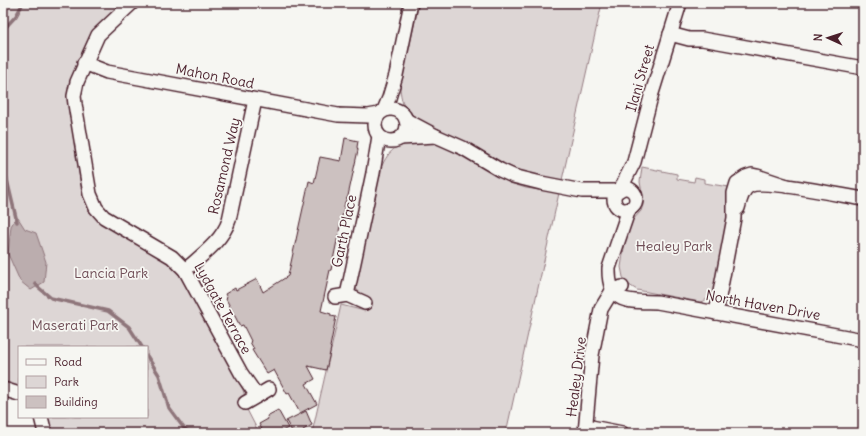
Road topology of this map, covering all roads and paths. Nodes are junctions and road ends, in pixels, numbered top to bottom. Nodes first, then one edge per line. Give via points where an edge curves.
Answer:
1 (132, 3) edge
2 (411, 3) edge
3 (680, 3) edge
4 (671, 30) junction
5 (84, 63) junction
6 (863, 68) edge
7 (396, 75) junction
8 (255, 100) junction
9 (382, 112) junction
10 (341, 116) junction
11 (403, 116) junction
12 (387, 136) junction
13 (436, 136) junction
14 (634, 162) junction
15 (619, 190) junction
16 (582, 191) junction
17 (634, 194) junction
18 (863, 199) edge
19 (621, 207) junction
20 (185, 270) junction
21 (617, 292) junction
22 (365, 302) dead end
23 (716, 313) junction
24 (863, 340) edge
25 (3, 389) edge
26 (269, 389) dead end
27 (18, 394) edge
28 (257, 396) junction
29 (245, 403) dead end
30 (41, 418) edge
31 (586, 430) edge
32 (45, 433) edge
33 (622, 433) edge

1 - 5 street, Lydgate Terrace via 98,34
2 - 7 street
3 - 4 street, Ilani Street
4 - 6 street via 687,31 702,39
4 - 14 street, Ilani Street
5 - 8 street, Mahon Road via 108,72
5 - 20 street, Lydgate Terrace via 74,96 87,184 92,201 104,217 172,257
7 - 9 street
7 - 11 street
8 - 10 street, Mahon Road
8 - 20 street, Rosamond Way via 226,228
9 - 10 street, Mahon Road via 368,116
9 - 11 street via 392,109
9 - 12 street via 375,121
10 - 12 street, Mahon Road
11 - 12 street via 406,130
11 - 13 street, Mahon Road
12 - 13 street, Mahon Road
12 - 22 street, Garth Place via 373,173 341,296
13 - 16 street, Mahon Road via 513,176
14 - 15 street, Ilani Street
14 - 17 street, Ilani Street
15 - 16 street, Mahon Road
15 - 17 street via 629,189
15 - 19 street via 614,199
16 - 19 street, Mahon Road
17 - 19 street via 634,204
18 - 23 street via 787,186 757,176 741,180 735,188 734,218
19 - 21 street via 615,252
20 - 28 street, Lydgate Terrace via 241,373
21 - 23 street, North Haven Drive
21 - 31 street, Healey Drive via 598,325 590,374
23 - 24 street, North Haven Drive
25 - 27 street
26 - 28 street
28 - 29 street
30 - 32 street
31 - 33 street

